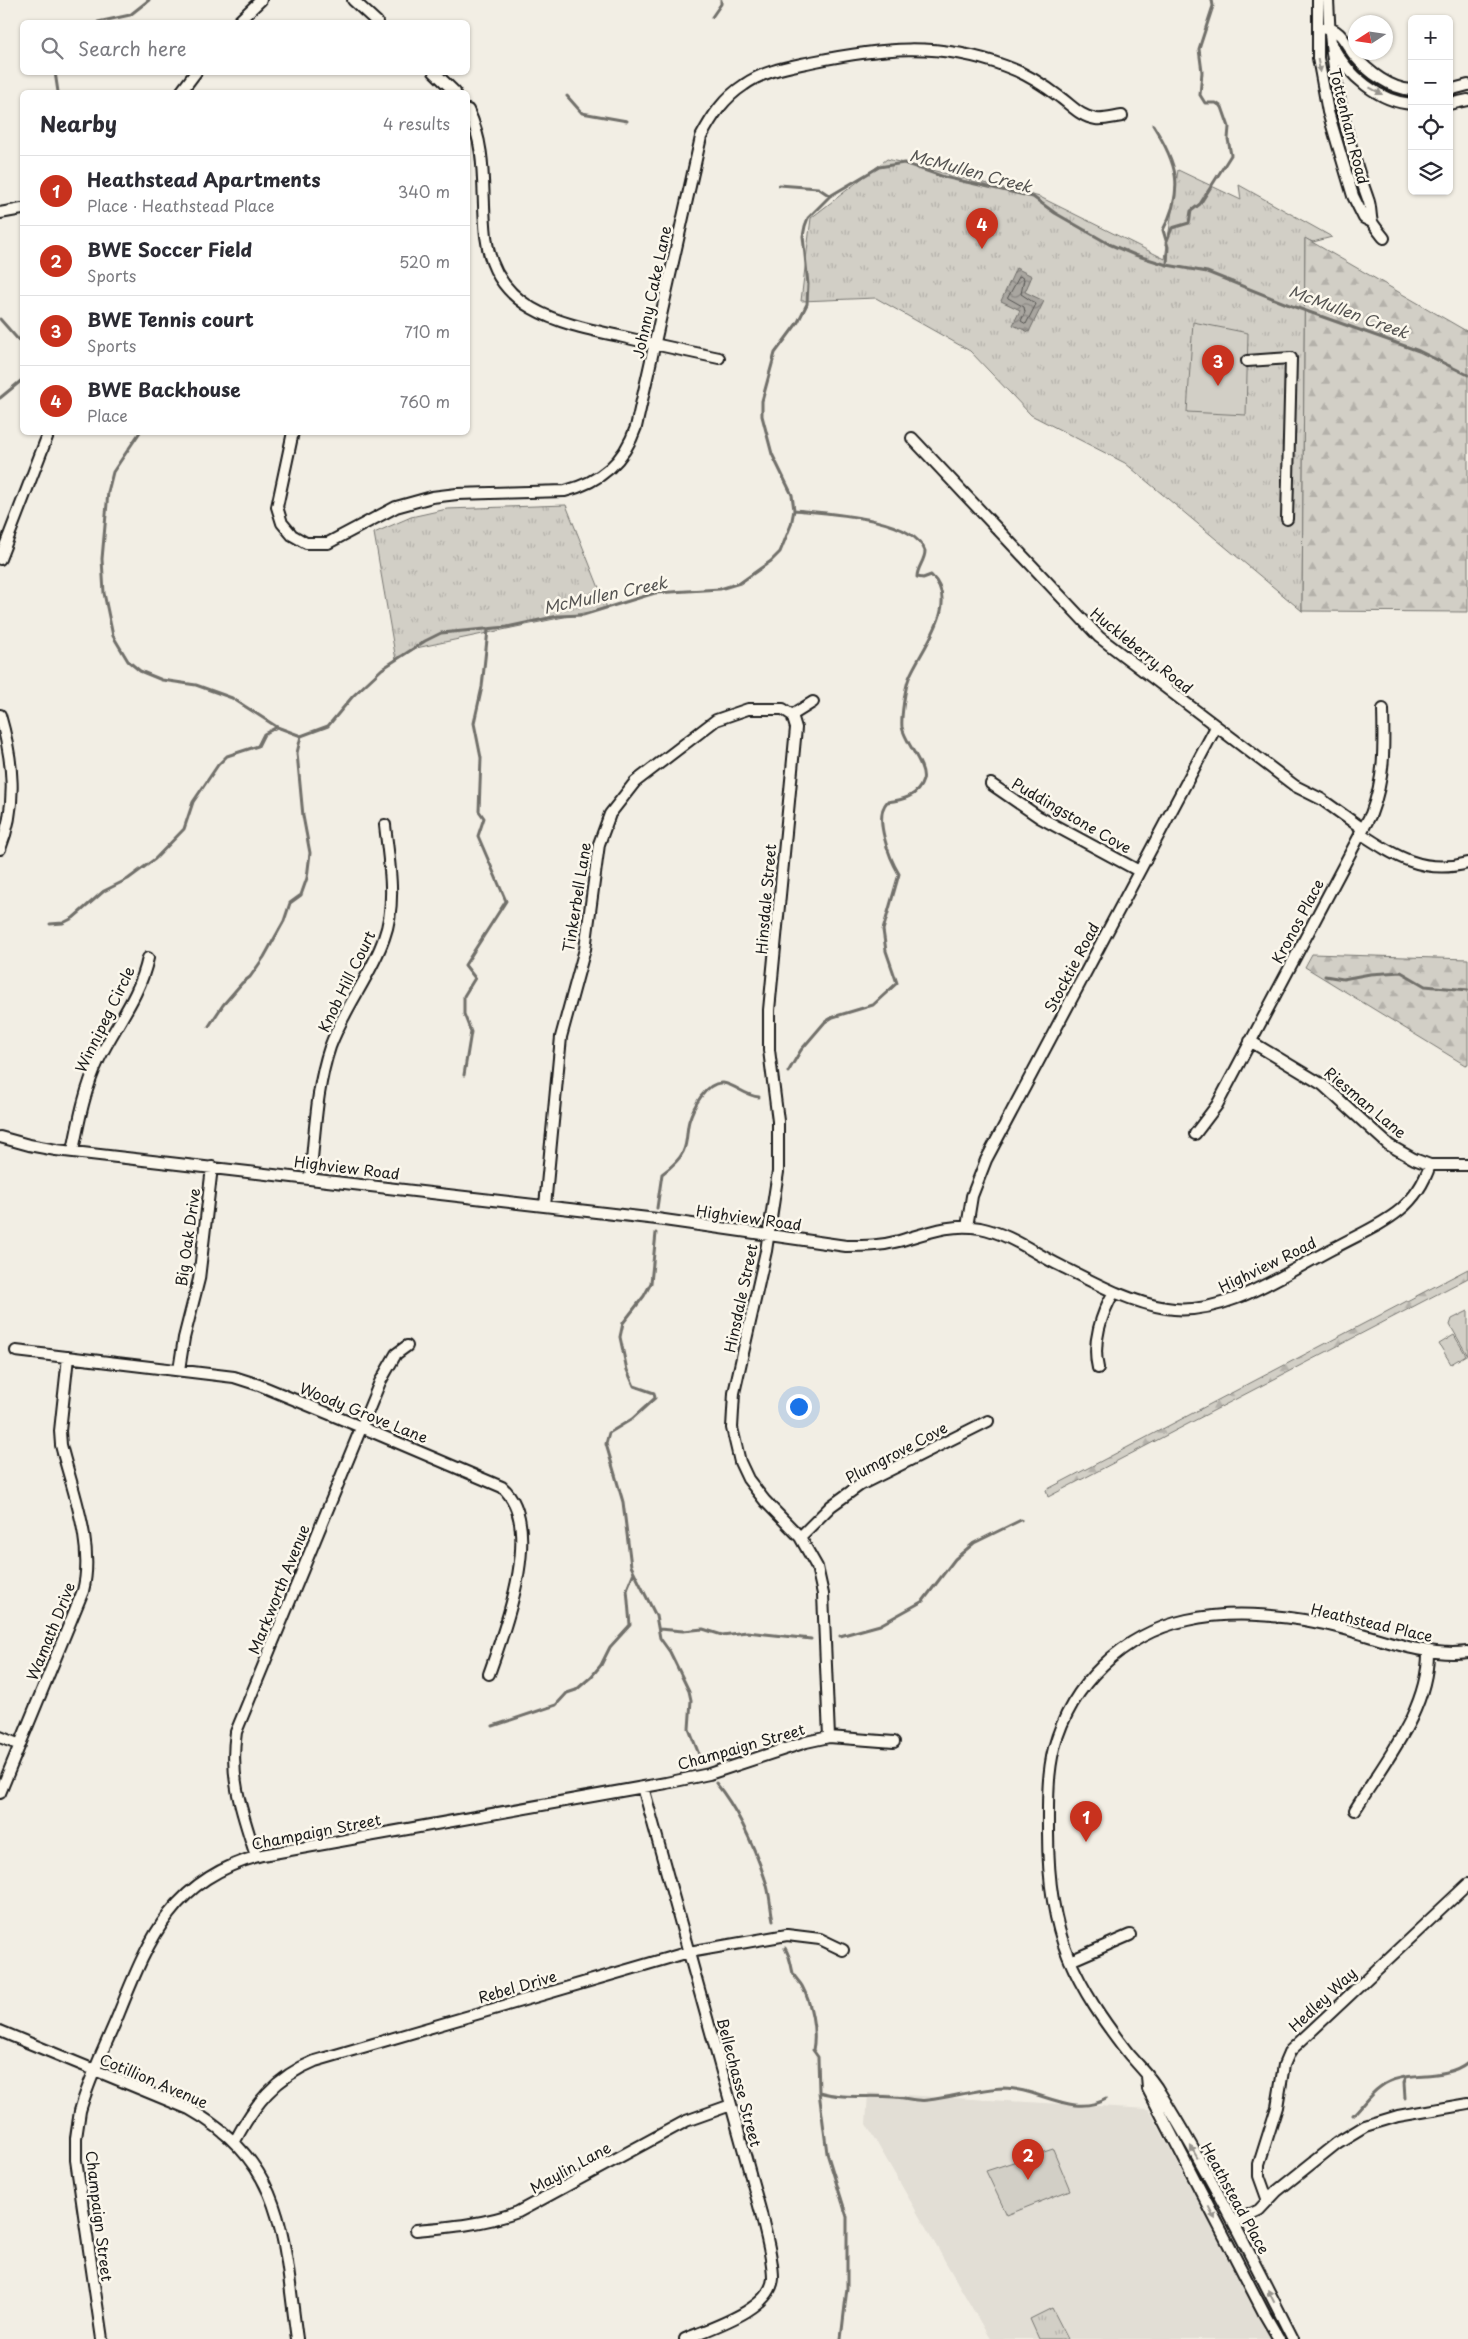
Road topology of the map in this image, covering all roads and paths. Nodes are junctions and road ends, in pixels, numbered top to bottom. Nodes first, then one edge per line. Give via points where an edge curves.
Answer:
1 (261, 0) edge
2 (353, 0) edge
3 (1318, 0) edge
4 (1328, 0) edge
5 (240, 20) edge
6 (375, 20) edge
7 (1329, 28) junction
8 (1317, 32) junction
9 (1329, 40) junction
10 (194, 75) edge
11 (437, 75) edge
12 (1468, 85) edge
13 (1453, 89) edge
14 (182, 90) edge
15 (453, 90) edge
16 (1408, 90) edge
17 (1468, 100) edge
18 (1408, 103) edge
19 (1453, 103) edge
20 (470, 116) edge
21 (1122, 116) dead end
22 (20, 208) edge
23 (0, 213) edge
24 (20, 216) edge
25 (1372, 222) junction
26 (1384, 238) dead end
27 (654, 344) junction
28 (719, 358) dead end
29 (1247, 361) dead end
30 (48, 435) edge
31 (293, 435) edge
32 (912, 438) dead end
33 (1287, 519) dead end
34 (0, 559) edge
35 (813, 702) dead end
36 (1383, 709) dead end
37 (0, 715) edge
38 (792, 715) junction
39 (1216, 727) junction
40 (991, 784) dead end
41 (385, 826) dead end
42 (1362, 831) junction
43 (0, 850) edge
44 (1468, 863) edge
45 (1139, 871) junction
46 (148, 958) dead end
47 (1250, 1041) junction
48 (1195, 1134) dead end
49 (0, 1137) edge
50 (73, 1151) junction
51 (1430, 1165) junction
52 (1468, 1165) edge
53 (212, 1166) junction
54 (310, 1178) junction
55 (545, 1206) junction
56 (967, 1227) junction
57 (769, 1235) junction
58 (1114, 1292) junction
59 (408, 1346) dead end
60 (16, 1351) dead end
61 (68, 1357) junction
62 (1098, 1368) dead end
63 (179, 1370) junction
64 (988, 1421) dead end
65 (361, 1427) junction
66 (800, 1537) junction
67 (1428, 1651) junction
68 (1468, 1652) edge
69 (489, 1674) dead end
70 (0, 1737) edge
71 (829, 1737) junction
72 (894, 1742) dead end
73 (20, 1745) junction
74 (643, 1787) junction
75 (0, 1793) edge
76 (1355, 1810) dead end
77 (256, 1856) junction
78 (1468, 1884) edge
79 (1130, 1935) dead end
80 (843, 1950) dead end
81 (688, 1952) junction
82 (1070, 1960) junction
83 (0, 2031) edge
84 (95, 2071) junction
85 (1146, 2074) junction
86 (731, 2104) junction
87 (1468, 2104) edge
88 (235, 2141) junction
89 (1268, 2201) junction
90 (1234, 2222) junction
91 (416, 2230) dead end
92 (102, 2339) edge
93 (297, 2339) edge
94 (685, 2339) edge
95 (1279, 2339) edge
96 (1293, 2339) edge

1 - 5 street
2 - 6 street
3 - 8 street, Tottenham Road
4 - 7 street, Tottenham Road
7 - 8 street
7 - 9 street, Tottenham Road
7 - 16 street via 1338,32 1355,57 1378,76
8 - 9 street
8 -> 25 street, Tottenham Road via 1318,58 1328,112 1353,196 1364,218
9 -> 18 street via 1340,59 1362,82 1380,94
9 - 25 street, Tottenham Road via 1343,121 1354,165 1369,202
10 - 14 street
11 - 15 street
12 - 13 street
17 - 19 street
20 - 27 street via 481,146 488,248 507,288 527,306 548,318
21 - 27 street, Johnny Cake Lane via 1097,119 1084,115 1041,84 1008,67 972,56 930,49 855,53 766,73 727,98 701,137
22 - 23 street
23 - 24 street
25 - 26 street, Tottenham Road
27 - 28 street
27 - 31 street, Johnny Cake Lane via 636,427 623,455 601,477 565,492 432,497 396,507 328,543 306,544 292,536 282,523 277,507
29 - 33 street via 1291,358
30 - 34 street
32 - 39 street, Huckleberry Road via 1099,637
35 - 38 street
36 - 42 street, Kronos Place via 1384,754 1380,790
37 - 43 street via 10,761 12,792
38 - 55 street, Tinkerbell Lane via 783,709 748,709 716,720 635,782 610,814 598,844 586,948 560,1037
38 - 57 street, Hinsdale Street via 796,728 769,1010 769,1050 779,1143
39 - 42 street, Huckleberry Road
39 - 45 street, Stocktie Road
40 - 45 street, Puddingstone Cove via 1039,817
41 - 54 street, Knob Hill Court via 391,888 388,927 330,1048 318,1106
42 - 44 street, Huckleberry Road via 1398,857 1416,863 1438,867
42 - 47 street, Kronos Place
45 - 56 street, Stocktie Road via 986,1160 972,1196
46 - 50 street, Winnipeg Circle via 135,996 92,1076
47 - 48 street, Kronos Place via 1217,1105
47 - 51 street, Riesman Lane via 1323,1084 1389,1144
49 - 50 street, Highview Road
50 - 53 street, Highview Road
51 - 52 street, Riesman Lane
51 - 58 street, Highview Road via 1416,1196 1393,1215 1236,1298 1204,1308 1167,1308
53 - 54 street, Highview Road
53 - 63 street, Big Oak Drive via 199,1280
54 - 55 street, Highview Road
55 - 57 street, Highview Road
56 - 57 street, Highview Road via 941,1228 899,1241 867,1246
56 - 58 street, Highview Road via 988,1230 1016,1241
57 - 66 street, Hinsdale Street via 734,1392 732,1428 740,1462 748,1479
58 - 62 street via 1095,1349
59 - 65 street, Markworth Avenue via 389,1363
60 - 61 street, Woody Grove Lane
61 - 63 street, Woody Grove Lane
61 - 73 street, Wamath Drive via 60,1438 87,1552 87,1575
63 - 65 street, Woody Grove Lane via 220,1375 259,1385
64 - 66 street, Plumgrove Cove via 860,1485 831,1506
65 - 69 street, Woody Grove Lane via 496,1484 516,1504 520,1515 518,1578 508,1621
65 - 77 street, Markworth Avenue via 236,1732 234,1778
66 - 71 street, Hinsdale Street via 817,1566 823,1594
67 - 68 street, Heathstead Place
67 - 76 street via 1425,1685 1418,1705
67 - 82 street, Heathstead Place via 1323,1623 1222,1615 1184,1620 1132,1642 1114,1654 1095,1672 1073,1704 1061,1726 1051,1761 1049,1874 1055,1916
70 - 73 street
71 - 72 street, Champaign Street
71 - 74 street, Champaign Street via 709,1774
73 - 75 street, Wamath Drive
74 - 77 street, Champaign Street
74 - 81 street, Bellechasse Street
77 - 84 street, Champaign Street via 206,1878 168,1914 144,1953
78 - 89 street, Hedley Way via 1290,2051 1259,2164 1259,2176
79 - 82 street via 1103,1949
80 - 81 street, Rebel Drive via 820,1939 786,1935
81 - 86 street, Bellechasse Street
81 - 88 street, Rebel Drive via 306,2065 288,2074 266,2092
82 - 85 street, Heathstead Place via 1095,2008
83 - 84 street, Cotillion Avenue
84 - 88 street, Cotillion Avenue via 189,2109
84 - 92 street, Champaign Street via 80,2111 76,2152
90 -> 85 street, Heathstead Place via 1159,2090
85 -> 95 street, Heathstead Place via 1148,2090
86 - 91 street, Maylin Lane via 686,2121 518,2212 489,2222
86 - 94 street, Bellechasse Street via 760,2213 772,2284 758,2305
87 - 89 street via 1398,2116 1365,2126 1337,2143
88 - 93 street, Cotillion Avenue via 261,2173 278,2213
89 - 90 street via 1259,2210
96 -> 90 street, Heathstead Place

